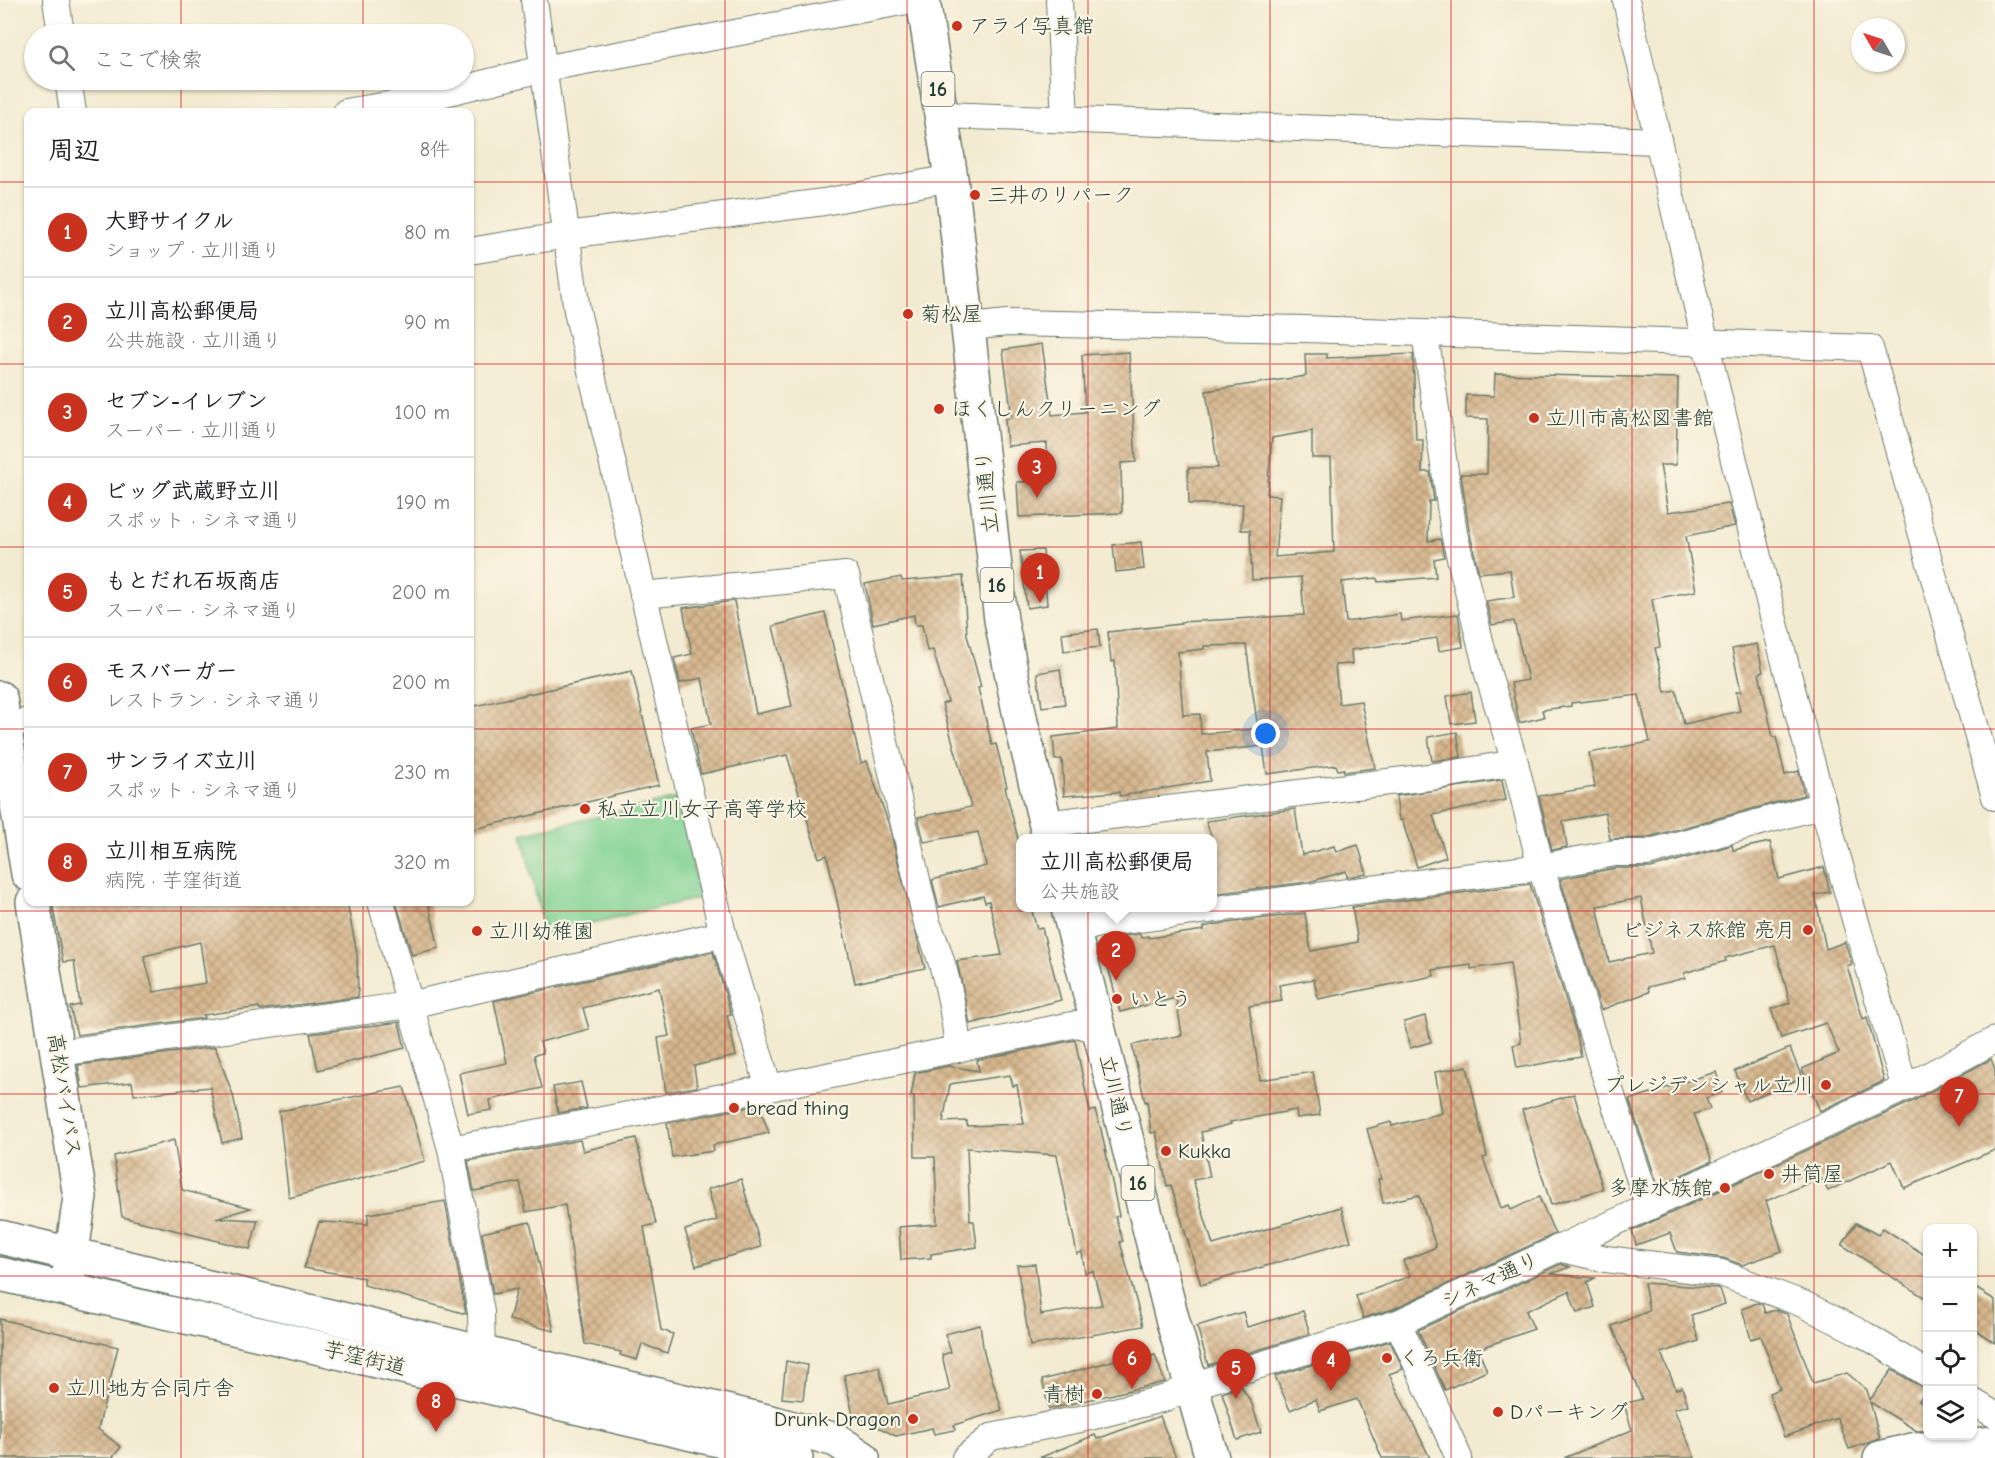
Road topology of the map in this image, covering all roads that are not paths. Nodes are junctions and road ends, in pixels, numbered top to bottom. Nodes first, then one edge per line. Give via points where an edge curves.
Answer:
1 (56, 0) edge
2 (534, 0) edge
3 (912, 0) edge
4 (923, 0) edge
5 (1059, 0) edge
6 (1626, 0) edge
7 (60, 24) edge
8 (542, 69) junction
9 (474, 86) edge
10 (70, 90) edge
11 (457, 90) edge
12 (72, 108) edge
13 (370, 108) edge
14 (943, 115) junction
15 (1065, 119) junction
16 (1658, 141) junction
17 (951, 178) junction
18 (567, 235) junction
19 (474, 250) edge
20 (970, 327) junction
21 (1425, 334) junction
22 (1706, 343) junction
23 (643, 595) junction
24 (11, 715) edge
25 (1515, 763) junction
26 (1995, 797) edge
27 (1823, 805) junction
28 (1047, 831) edge
29 (24, 836) edge
30 (1541, 867) junction
31 (34, 906) edge
32 (382, 906) edge
33 (1217, 908) edge
34 (1189, 912) edge
35 (1071, 919) edge
36 (723, 934) junction
37 (410, 1005) junction
38 (1101, 1031) junction
39 (1995, 1040) edge
40 (958, 1049) junction
41 (58, 1053) junction
42 (769, 1088) junction
43 (1905, 1088) junction
44 (451, 1149) junction
45 (1649, 1207) junction
46 (0, 1237) edge
47 (1558, 1248) junction
48 (72, 1253) junction
49 (0, 1274) edge
50 (66, 1289) junction
51 (1398, 1323) junction
52 (482, 1354) junction
53 (1923, 1371) edge
54 (1191, 1386) junction
55 (1977, 1404) edge
56 (1995, 1415) edge
57 (774, 1442) edge
58 (1995, 1443) edge
59 (863, 1458) edge
60 (965, 1458) edge
61 (1212, 1458) edge
62 (1459, 1458) edge
63 (1880, 1458) edge

1 - 7 street
2 - 8 street
3 - 8 street
4 - 14 street, 立川通り / 16
5 - 15 street
6 - 16 street
8 - 9 street
8 - 18 street
10 - 12 street
11 - 13 street
14 - 15 street
14 - 17 street, 立川通り / 16
15 - 16 street
16 - 22 street
17 - 18 street via 824,202
17 - 20 street, 立川通り / 16
18 - 19 street
18 - 23 street via 577,311
20 - 21 street via 1007,323
20 - 28 street, 立川通り / 16 via 1001,620
21 - 22 street
21 - 25 street via 1454,533 1488,674
22 - 26 street via 1870,348
22 - 27 street via 1750,532
23 - 36 street
23 - 40 street via 846,575 927,923 955,1022
24 - 29 street
25 - 28 street
25 - 30 street
27 - 30 street via 1647,853 1615,853
27 - 43 street
30 - 33 street
30 - 45 street
31 - 41 street, 高松バイパス
32 - 37 street
34 - 35 street via 1111,922
35 - 38 street, 立川通り / 16
36 - 37 street
36 - 42 street
37 - 41 street
37 - 44 street
38 - 40 street via 1077,1024
38 - 54 street, 立川通り / 16
39 - 43 street, シネマ通り
40 - 42 street
41 - 48 street, 高松バイパス via 80,1197
42 - 44 street
43 - 45 street, シネマ通り
44 - 52 street via 481,1312
45 - 47 street, シネマ通り
46 - 48 street, 芋窪街道
47 - 51 street, シネマ通り
47 - 53 street via 1605,1259 1721,1273 1803,1304 1865,1335
48 - 50 street, 高松バイパス
48 - 52 street, 芋窪街道
49 - 50 street, 芋窪街道
50 - 57 street, 芋窪街道
51 - 54 street, シネマ通り
51 - 62 street
52 - 57 street, 芋窪街道
54 - 60 street, シネマ通り via 1166,1398 991,1437
54 - 61 street, 立川通り / 16
55 - 56 street
57 - 59 street via 836,1440
58 - 63 street via 1912,1450

